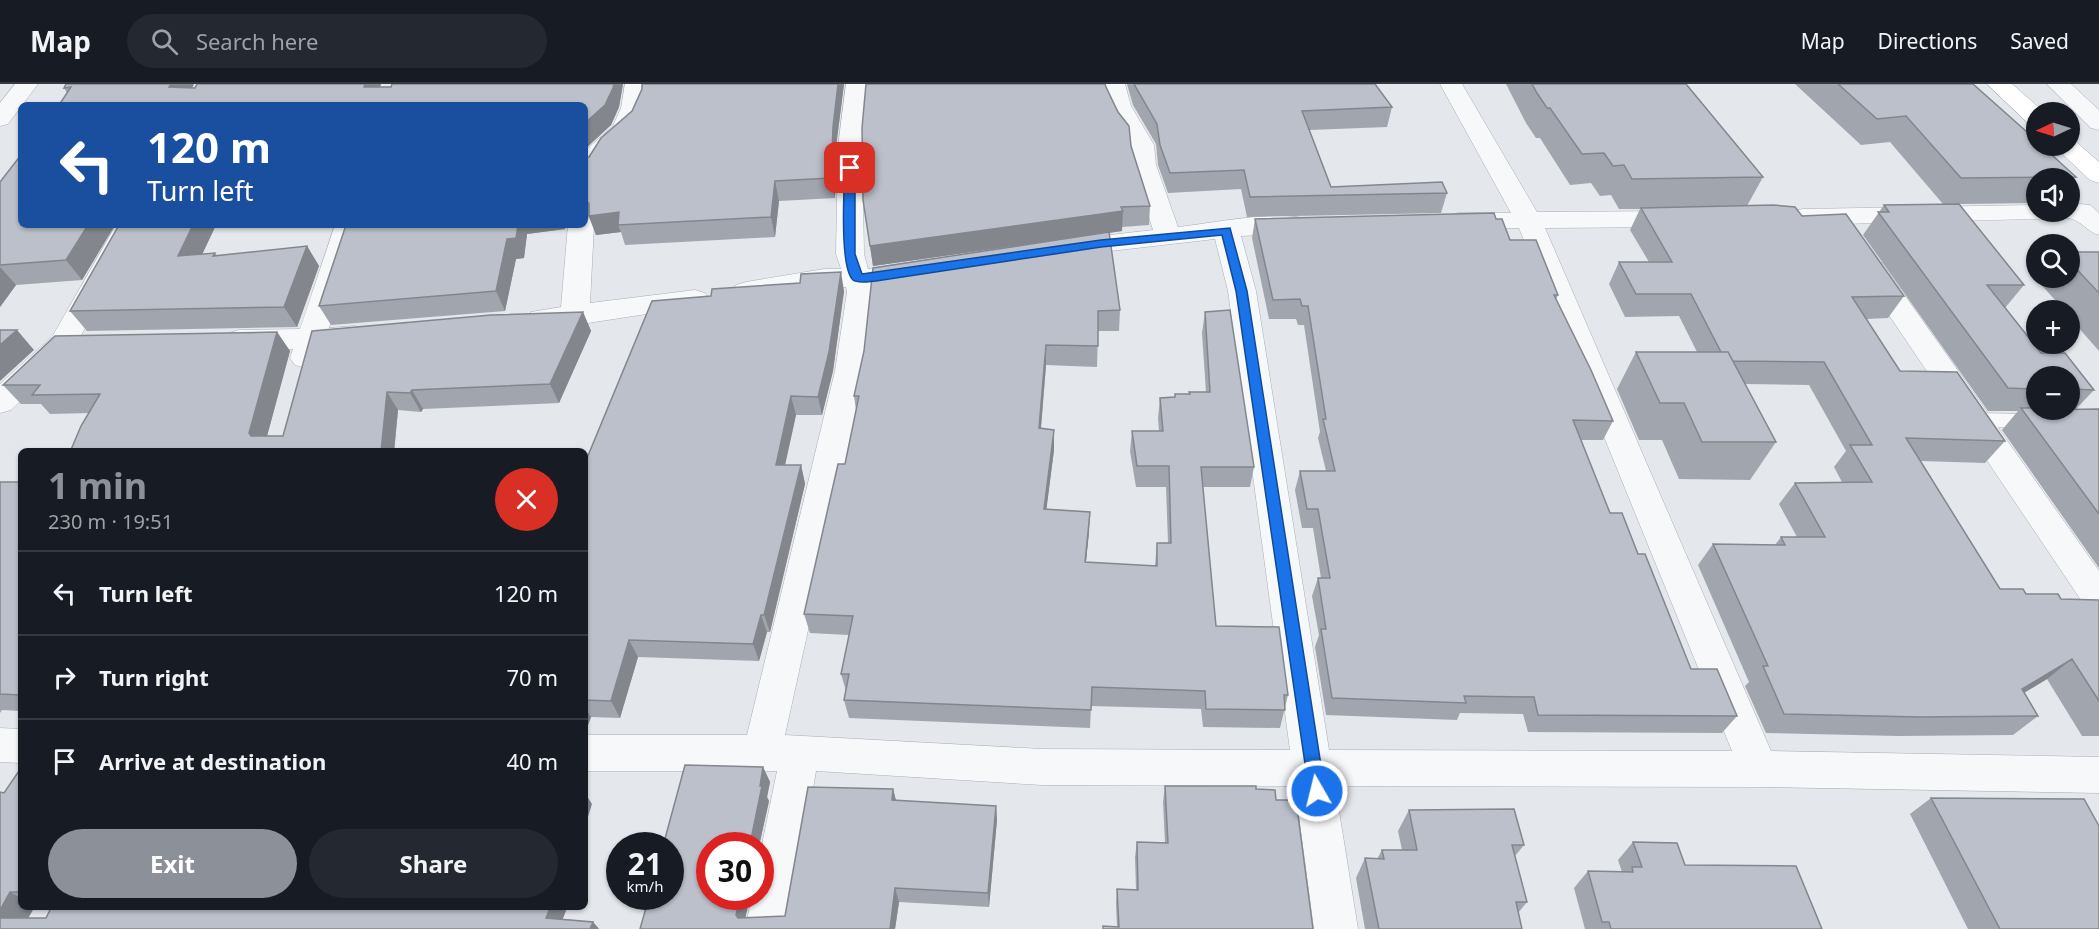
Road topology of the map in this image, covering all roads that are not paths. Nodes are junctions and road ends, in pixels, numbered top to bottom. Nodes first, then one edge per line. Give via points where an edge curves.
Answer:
1 (27, 84) edge
2 (636, 84) edge
3 (857, 84) edge
4 (1114, 84) edge
5 (1451, 84) edge
6 (1998, 84) edge
7 (2058, 84) edge
8 (2026, 109) edge
9 (0, 118) edge
10 (2099, 123) edge
11 (2077, 156) edge
12 (588, 165) edge
13 (2099, 175) edge
14 (2080, 211) edge
15 (2026, 213) edge
16 (1835, 216) junction
17 (1776, 217) edge
18 (1706, 219) edge
19 (1431, 222) edge
20 (1529, 222) junction
21 (1326, 225) edge
22 (2099, 227) edge
23 (127, 228) edge
24 (347, 228) edge
25 (581, 228) edge
26 (1226, 231) junction
27 (1168, 236) junction
28 (1043, 252) edge
29 (945, 267) edge
30 (858, 278) junction
31 (575, 316) junction
32 (516, 322) edge
33 (378, 334) edge
34 (310, 339) junction
35 (216, 341) edge
36 (98, 342) edge
37 (63, 343) junction
38 (298, 384) edge
39 (0, 402) edge
40 (1975, 420) junction
41 (2054, 421) edge
42 (2099, 598) edge
43 (0, 745) edge
44 (18, 746) edge
45 (588, 753) edge
46 (781, 753) junction
47 (1314, 768) junction
48 (1759, 769) junction
49 (2099, 775) edge
50 (767, 929) edge
51 (1336, 929) edge

1 - 9 street
2 - 12 street via 633,108 624,130 597,151
3 - 30 street via 850,147 850,254
4 - 27 street via 1123,114 1142,145 1144,165
5 - 20 street
6 - 8 main road
7 - 10 street
11 - 13 main road
14 - 22 street
15 - 16 street
16 - 17 street
16 - 40 street
18 - 20 street
19 - 20 street
20 - 48 street
21 - 26 street via 1256,226
23 - 37 street
24 - 34 street
25 - 31 street
26 - 27 street
26 - 47 street via 1242,291
27 - 28 street
29 - 30 street
30 - 31 street via 824,278
30 - 46 street via 861,292 850,371
31 - 32 street
33 - 34 street
34 - 35 street
34 - 38 street
36 - 37 street
37 - 39 street
40 - 41 lane
40 - 42 street
43 - 44 street
45 - 46 street
46 - 47 street via 1042,767
46 - 50 street
47 - 48 street
47 - 51 street
48 - 49 street

